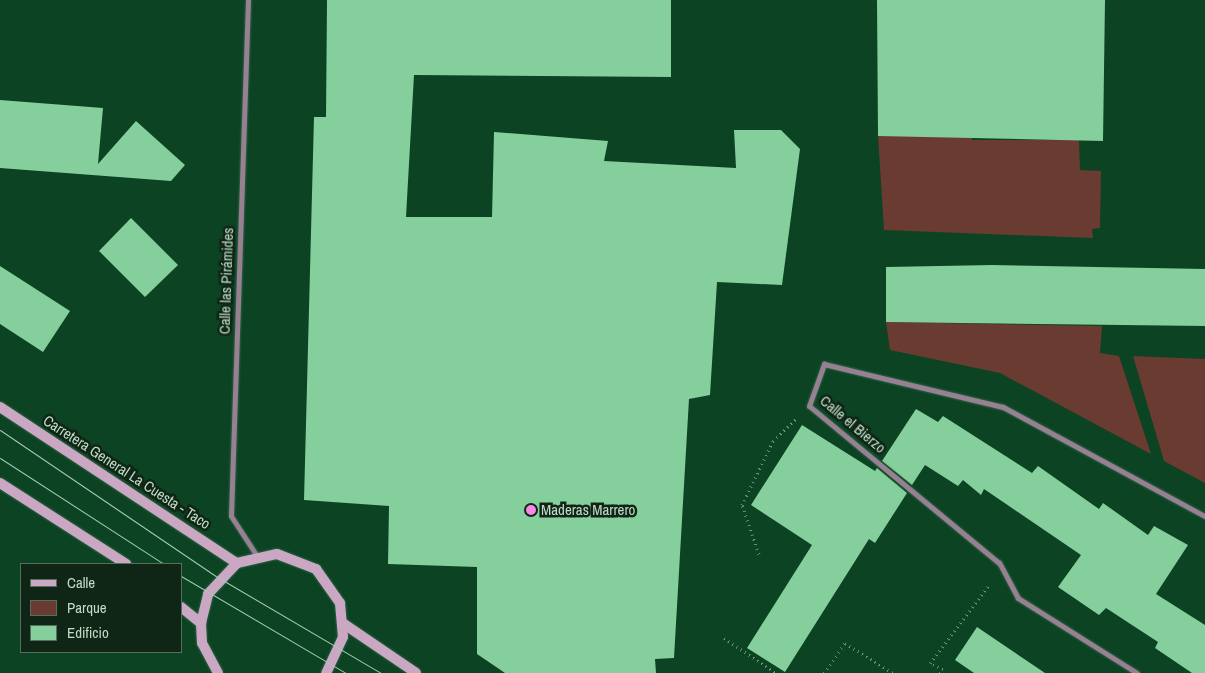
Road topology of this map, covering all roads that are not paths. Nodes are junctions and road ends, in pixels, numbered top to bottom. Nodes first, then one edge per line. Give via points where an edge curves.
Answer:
1 (248, 0) edge
2 (0, 407) edge
3 (0, 483) edge
4 (1205, 516) edge
5 (257, 556) junction
6 (124, 563) edge
7 (237, 563) junction
8 (182, 608) edge
9 (200, 623) junction
10 (344, 624) junction
11 (218, 673) edge
12 (326, 673) edge
13 (416, 673) edge
14 (1137, 673) edge

1 - 5 street, Calle las Pirámides via 231,516
2 - 7 main road, Carretera General La Cuesta - Taco
3 - 6 main road
4 - 14 street, Calle el Bierzo via 1003,407 824,364 809,406 1002,569 1018,598
5 - 7 main road
5 - 10 main road via 277,554 316,569 330,585
7 - 9 main road via 208,594
8 - 9 main road
9 - 11 main road via 202,643
10 - 12 main road via 340,650
10 - 13 main road

